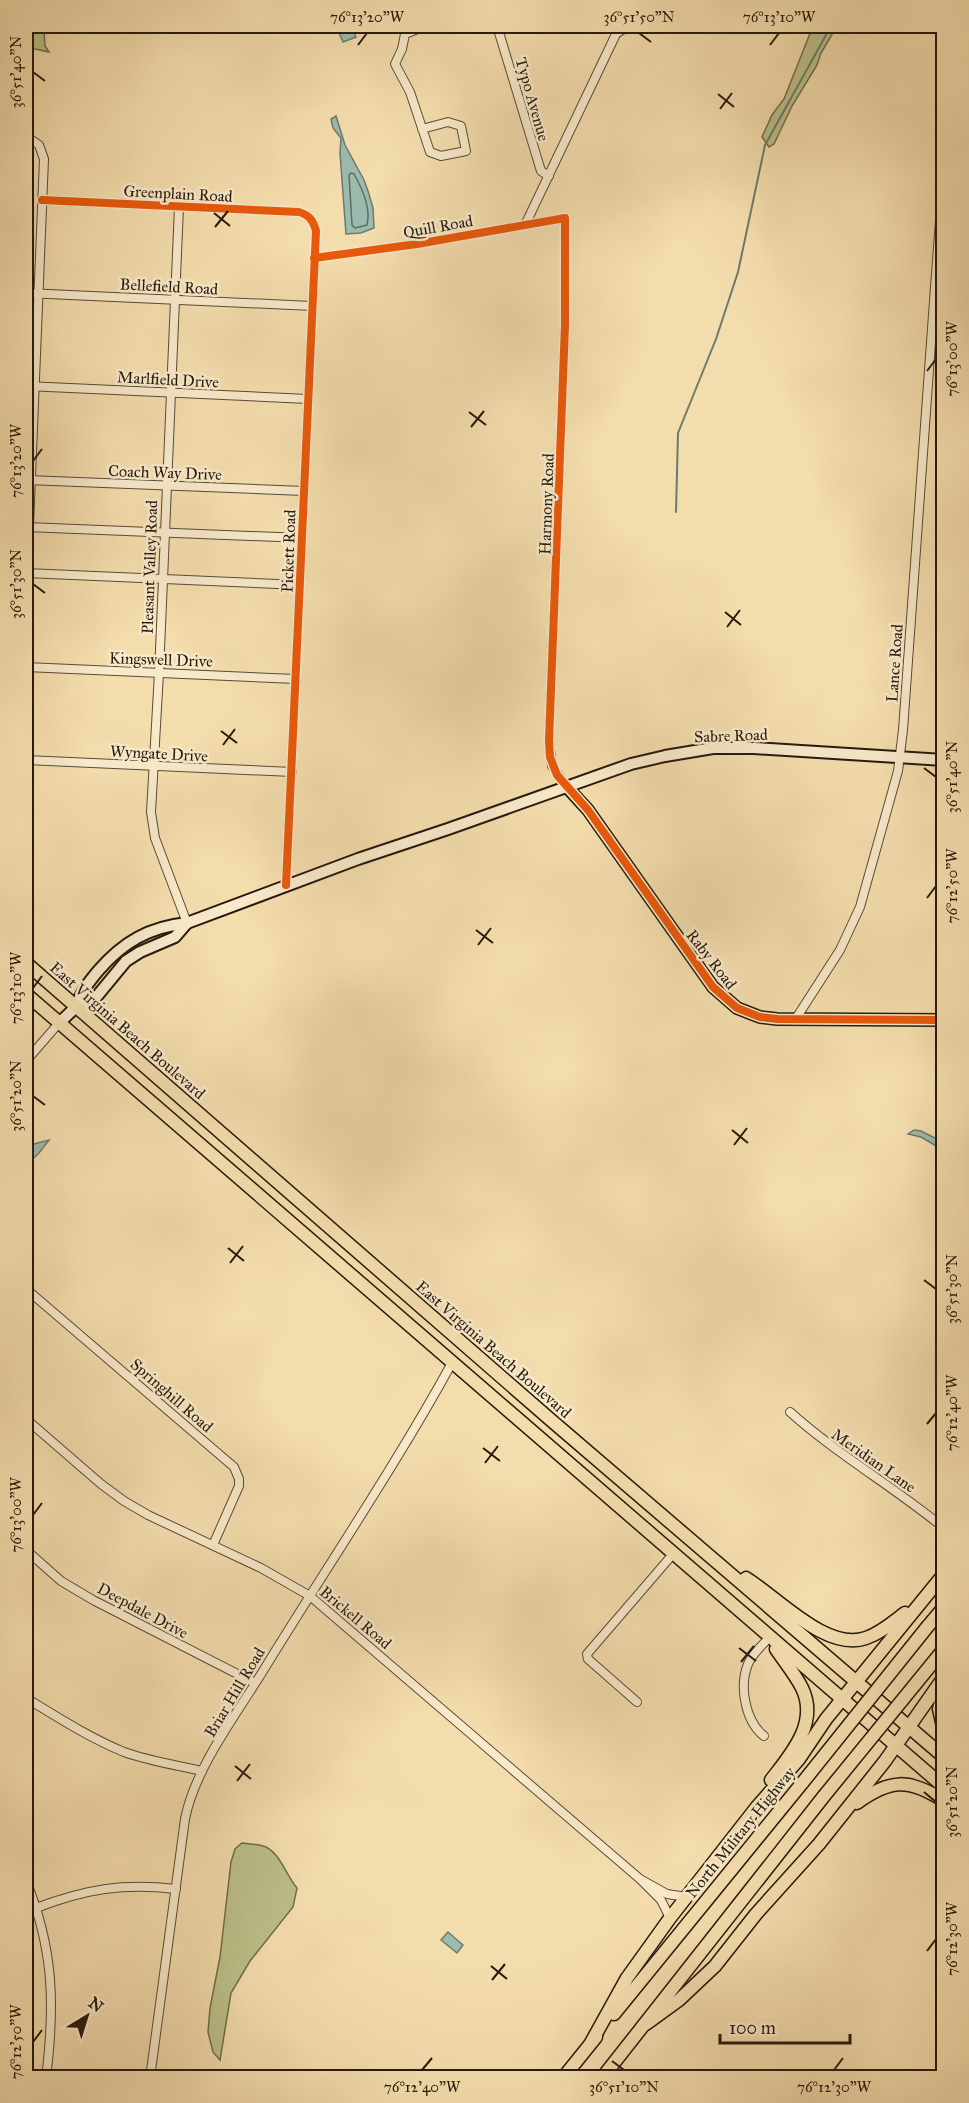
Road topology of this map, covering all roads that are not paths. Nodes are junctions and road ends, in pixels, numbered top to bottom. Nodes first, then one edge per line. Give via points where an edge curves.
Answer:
1 (425, 26) edge
2 (497, 26) edge
3 (638, 26) edge
4 (422, 129) junction
5 (26, 135) edge
6 (944, 167) edge
7 (549, 176) junction
8 (42, 200) junction
9 (179, 207) junction
10 (310, 218) joint
11 (565, 218) joint
12 (526, 223) junction
13 (315, 258) junction
14 (939, 287) edge
15 (26, 293) edge
16 (38, 294) junction
17 (174, 299) junction
18 (312, 306) junction
19 (30, 387) edge
20 (170, 393) junction
21 (308, 399) junction
22 (28, 480) edge
23 (166, 486) junction
24 (304, 491) junction
25 (27, 527) edge
26 (164, 533) junction
27 (302, 538) junction
28 (26, 573) edge
29 (162, 579) junction
30 (300, 585) junction
31 (26, 599) edge
32 (26, 667) edge
33 (159, 673) junction
34 (296, 679) junction
35 (900, 757) junction
36 (26, 760) edge
37 (944, 760) edge
38 (154, 766) junction
39 (292, 772) junction
40 (566, 786) junction
41 (286, 885) junction
42 (187, 923) junction
43 (26, 963) edge
44 (26, 994) edge
45 (76, 1007) junction
46 (795, 1020) junction
47 (944, 1020) edge
48 (59, 1023) junction
49 (26, 1061) edge
50 (26, 1290) edge
51 (453, 1361) junction
52 (790, 1412) dead end
53 (26, 1419) edge
54 (944, 1528) edge
55 (213, 1545) junction
56 (26, 1550) edge
57 (673, 1554) junction
58 (717, 1561) junction
59 (944, 1574) edge
60 (310, 1596) junction
61 (919, 1604) junction
62 (944, 1607) edge
63 (769, 1638) junction
64 (944, 1649) edge
65 (944, 1677) edge
66 (856, 1682) junction
67 (255, 1683) junction
68 (944, 1690) edge
69 (26, 1698) edge
70 (842, 1699) junction
71 (637, 1702) dead end
72 (909, 1727) junction
73 (944, 1731) edge
74 (764, 1736) dead end
75 (896, 1745) junction
76 (944, 1757) edge
77 (202, 1771) junction
78 (944, 1787) edge
79 (944, 1801) edge
80 (842, 1815) junction
81 (726, 1846) junction
82 (640, 1879) junction
83 (26, 1881) edge
84 (176, 1890) junction
85 (687, 1896) junction
86 (36, 1908) junction
87 (670, 1918) junction
88 (646, 2024) junction
89 (592, 2041) junction
90 (46, 2078) edge
91 (150, 2078) edge
92 (563, 2078) edge
93 (602, 2078) edge

1 - 4 street via 405,34 395,64 410,92
2 - 7 street, Typo Avenue via 541,171
3 - 7 street, Typo Avenue via 616,34
4 - 4 street via 448,122 461,126 466,151 441,156 430,152
5 - 8 street via 43,153
6 - 14 street, Lance Road
7 - 12 street, Typo Avenue
8 - 9 street, Greenplain Road
8 - 16 street
9 - 10 street, Greenplain Road via 298,212
9 - 17 street, Pleasant Valley Road
10 - 13 street, Pickett Road via 316,231
11 - 12 street, Quill Road
11 - 40 street, Harmony Road via 565,326 549,741 552,766
12 - 13 street, Quill Road
13 - 18 street, Pickett Road
14 - 35 street, Lance Road
15 - 16 street, Bellefield Road
16 - 17 street, Bellefield Road
16 - 19 street
17 - 18 street, Bellefield Road
17 - 20 street, Pleasant Valley Road
18 - 21 street, Pickett Road
19 - 20 street, Marlfield Drive
19 - 22 street
20 - 21 street, Marlfield Drive
20 - 23 street, Pleasant Valley Road
21 - 24 street, Pickett Road
22 - 23 street, Coach Way Drive
22 - 25 street
23 - 24 street, Coach Way Drive
23 - 26 street, Pleasant Valley Road
24 - 27 street, Pickett Road
25 - 26 street
25 - 28 street
26 - 27 street
26 - 29 street, Pleasant Valley Road
27 - 30 street, Pickett Road
28 - 29 street
28 - 31 street
29 - 30 street
29 - 33 street, Pleasant Valley Road
30 - 34 street, Pickett Road
32 - 33 street, Kingswell Drive
33 - 34 street, Kingswell Drive
33 - 38 street, Pleasant Valley Road
34 - 39 street, Pickett Road
35 - 37 street, Sabre Road
35 - 40 street, Sabre Road via 713,748 631,764
35 - 46 street, Lance Road via 860,907 840,950
36 - 38 street, Wyngate Drive
38 - 39 street, Wyngate Drive
38 - 42 street, Pleasant Valley Road via 155,838
39 - 41 street, Pickett Road
40 - 41 street
40 - 46 street, Raby Road via 588,810 702,973 725,999 760,1017
41 - 42 street
42 - 45 street via 175,938 126,961 93,1001
43 - 45 main road, East Virginia Beach Boulevard
44 - 48 main road
45 - 48 street
45 - 58 main road, East Virginia Beach Boulevard
46 - 47 street, Raby Road
48 - 49 street
48 - 51 main road
50 - 55 street, Springhill Road via 234,1467 239,1486
51 - 57 main road
51 - 60 street, Briar Hill Road
52 - 54 street, Meridian Lane via 827,1444
53 - 55 street, Brickell Road via 124,1501
55 - 60 street, Brickell Road
56 - 67 street, Deepdale Drive via 61,1581 93,1600
57 - 63 main road
57 - 71 street via 587,1654
58 - 61 main road via 836,1639 867,1638
58 - 66 main road, East Virginia Beach Boulevard
59 - 61 main road
60 - 67 street, Briar Hill Road
60 - 82 street, Brickell Road
61 - 66 main road
62 - 89 main road, North Military Highway, bridge
63 - 70 main road
63 - 74 street via 749,1662 745,1680 748,1715
63 - 81 main road via 802,1687 807,1719 800,1741
64 - 88 main road, bridge
65 - 72 main road
66 - 70 main road
66 - 72 main road, East Virginia Beach Boulevard
67 - 77 street, Briar Hill Road
68 - 73 main road via 939,1709
69 - 77 street via 125,1752
70 - 75 main road
70 - 81 main road via 799,1759
72 - 75 main road
72 - 76 main road, East Virginia Beach Boulevard
75 - 78 main road
75 - 80 main road
77 - 84 street, Briar Hill Road via 189,1803
79 - 80 main road via 915,1785 894,1784 873,1792
80 - 88 main road via 715,1966
81 - 85 main road
82 - 85 street, Brickell Road via 667,1894
82 - 87 street, Brickell Road via 661,1900
83 - 86 street
84 - 86 street via 111,1887
84 - 91 street, Briar Hill Road
85 - 87 main road
86 - 90 street via 52,1985
87 - 89 main road via 627,1978
88 - 93 main road
89 - 92 main road, North Military Highway

